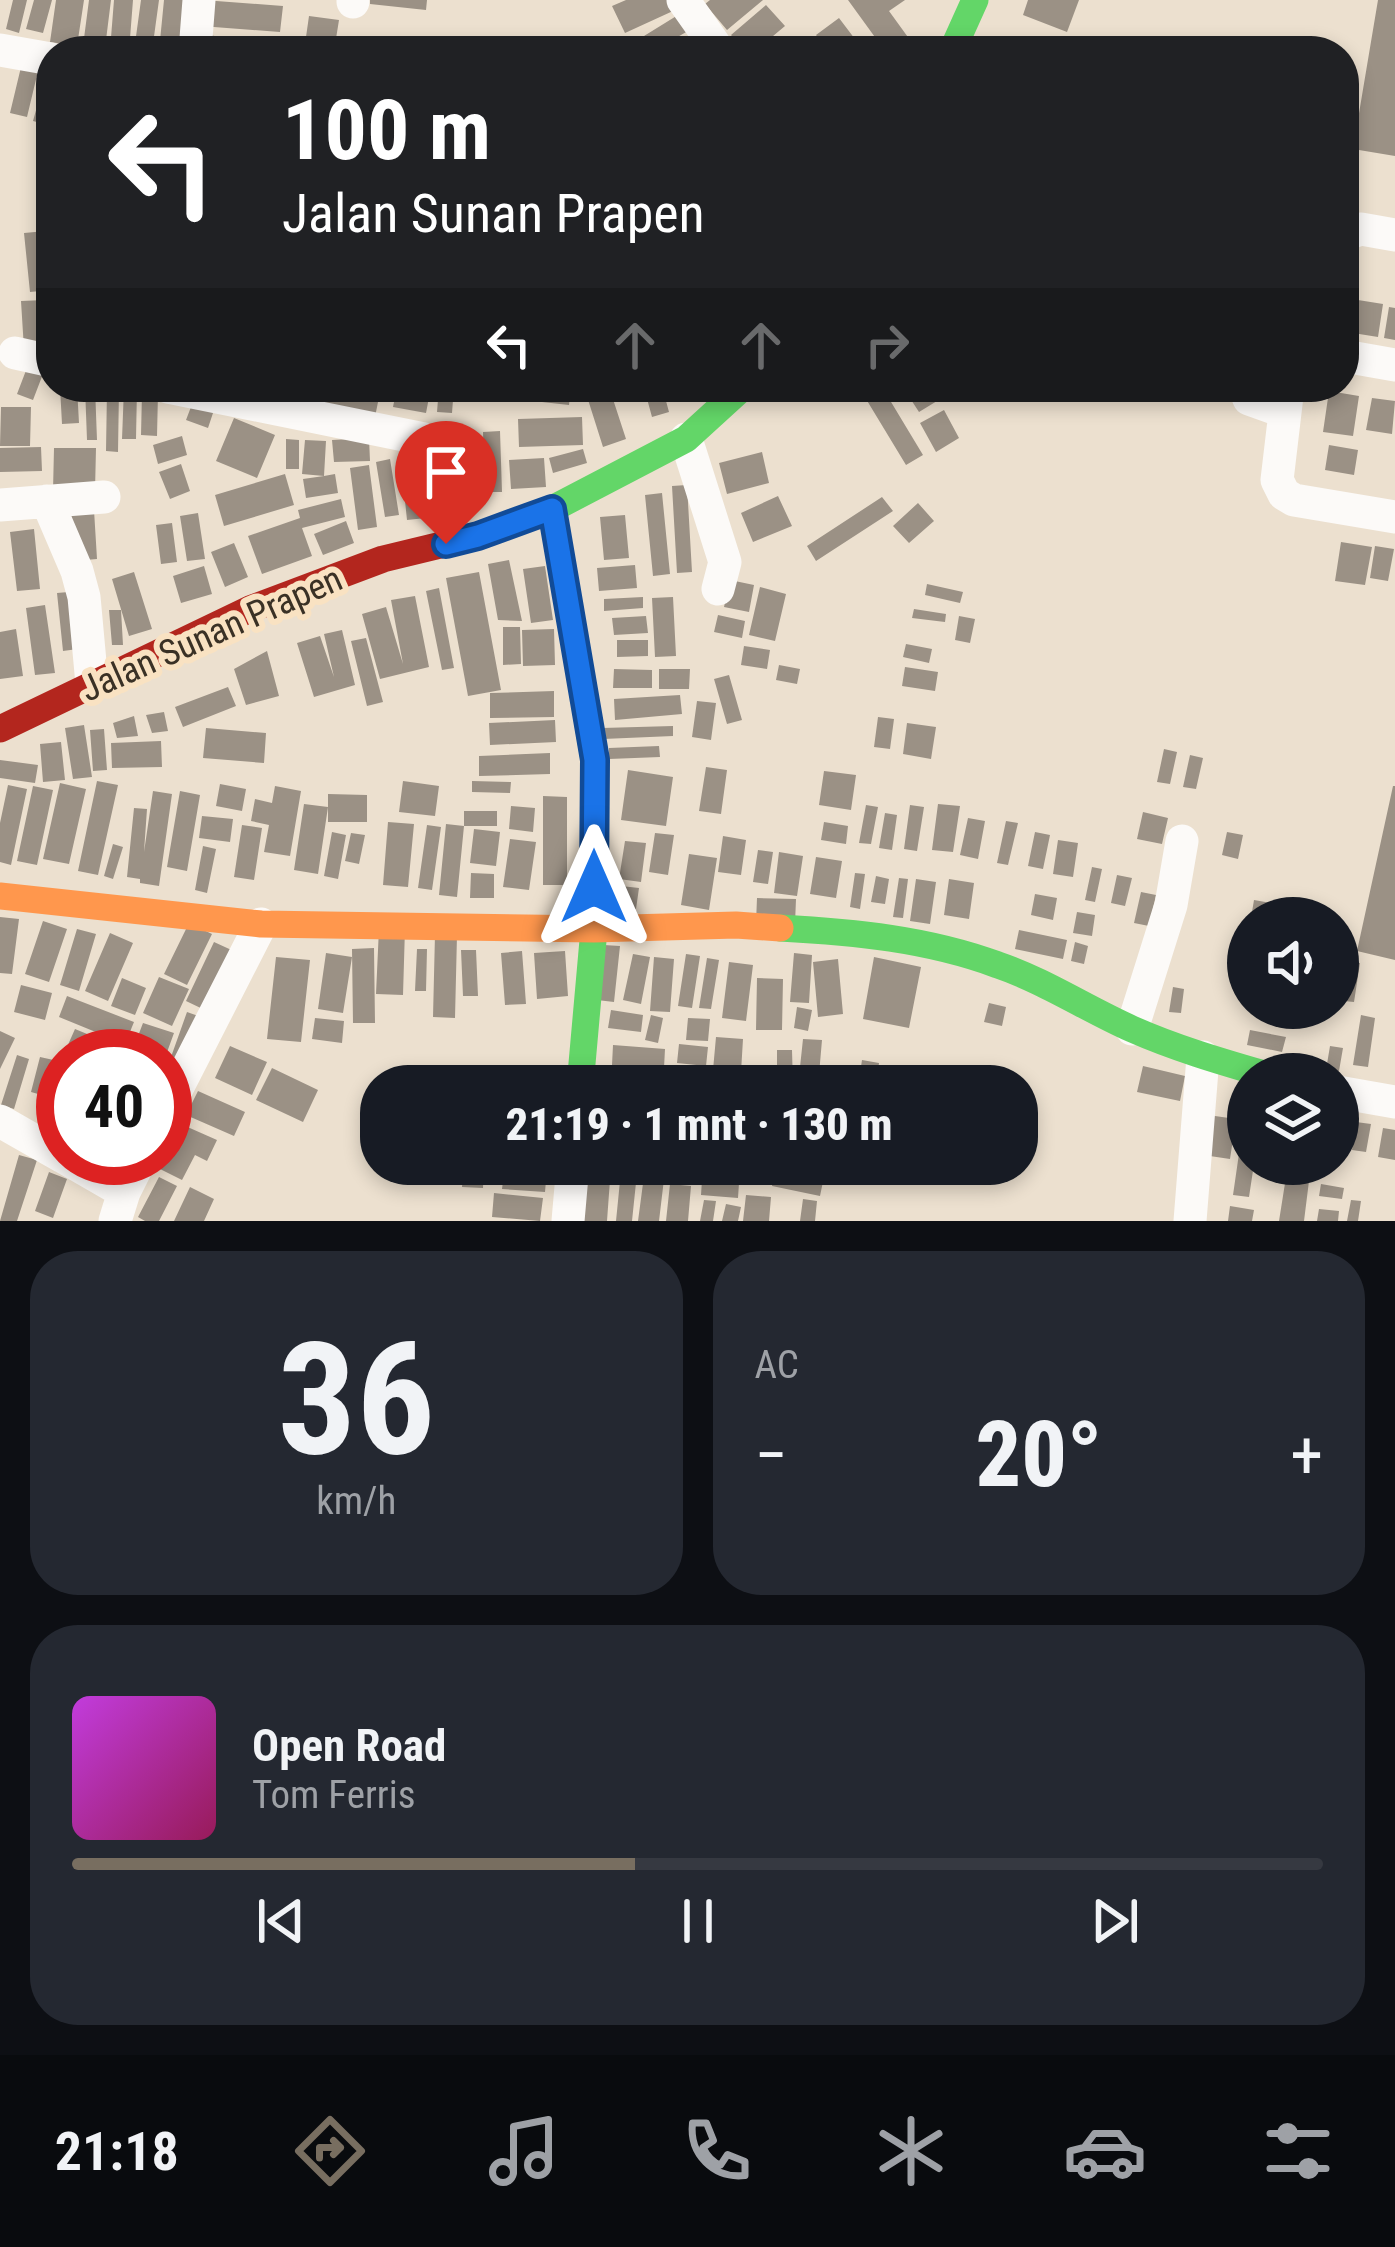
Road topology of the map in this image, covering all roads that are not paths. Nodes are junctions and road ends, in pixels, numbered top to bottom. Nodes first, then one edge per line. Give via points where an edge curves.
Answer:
1 (199, 0) edge
2 (683, 0) edge
3 (975, 0) edge
4 (197, 36) edge
5 (708, 36) edge
6 (959, 36) edge
7 (0, 50) edge
8 (36, 56) edge
9 (1359, 230) edge
10 (1395, 235) edge
11 (15, 352) dead end
12 (36, 358) edge
13 (1359, 358) edge
14 (1395, 364) edge
15 (242, 402) edge
16 (727, 402) edge
17 (1286, 402) edge
18 (424, 439) dead end
19 (686, 439) junction
20 (104, 497) dead end
21 (47, 501) junction
22 (0, 505) edge
23 (552, 509) junction
24 (1395, 517) edge
25 (718, 589) dead end
26 (92, 684) junction
27 (0, 729) edge
28 (1182, 841) dead end
29 (0, 896) edge
30 (261, 924) junction
31 (594, 929) junction
32 (1132, 1029) junction
33 (1203, 1058) junction
34 (192, 1059) edge
35 (1227, 1064) edge
36 (582, 1065) edge
37 (1359, 1096) edge
38 (1395, 1102) edge
39 (0, 1121) edge
40 (36, 1141) edge
41 (95, 1185) edge
42 (571, 1185) edge
43 (119, 1206) edge
44 (568, 1221) edge
45 (1190, 1221) edge

1 - 4 street
2 - 5 street
3 - 6 street
7 - 8 street
9 - 10 street
11 - 12 street
13 - 14 street
15 - 18 street
16 - 19 street, Jalan Sunan Prapen
17 - 24 street via 1277,480 1284,494
19 - 23 street, Jalan Sunan Prapen
19 - 25 street via 725,562
20 - 21 street
21 - 22 street
21 - 26 street via 84,597
23 - 26 street, Jalan Sunan Prapen via 250,609
23 - 31 street via 595,760
26 - 27 street, Jalan Sunan Prapen
28 - 32 street via 1172,905
29 - 30 street
30 - 31 street
30 - 34 street
31 - 32 street via 736,925 867,933 1000,965
31 - 36 street
32 - 33 street
33 - 35 street
33 - 45 street
37 - 38 street
39 - 40 street
41 - 43 street
42 - 44 street

